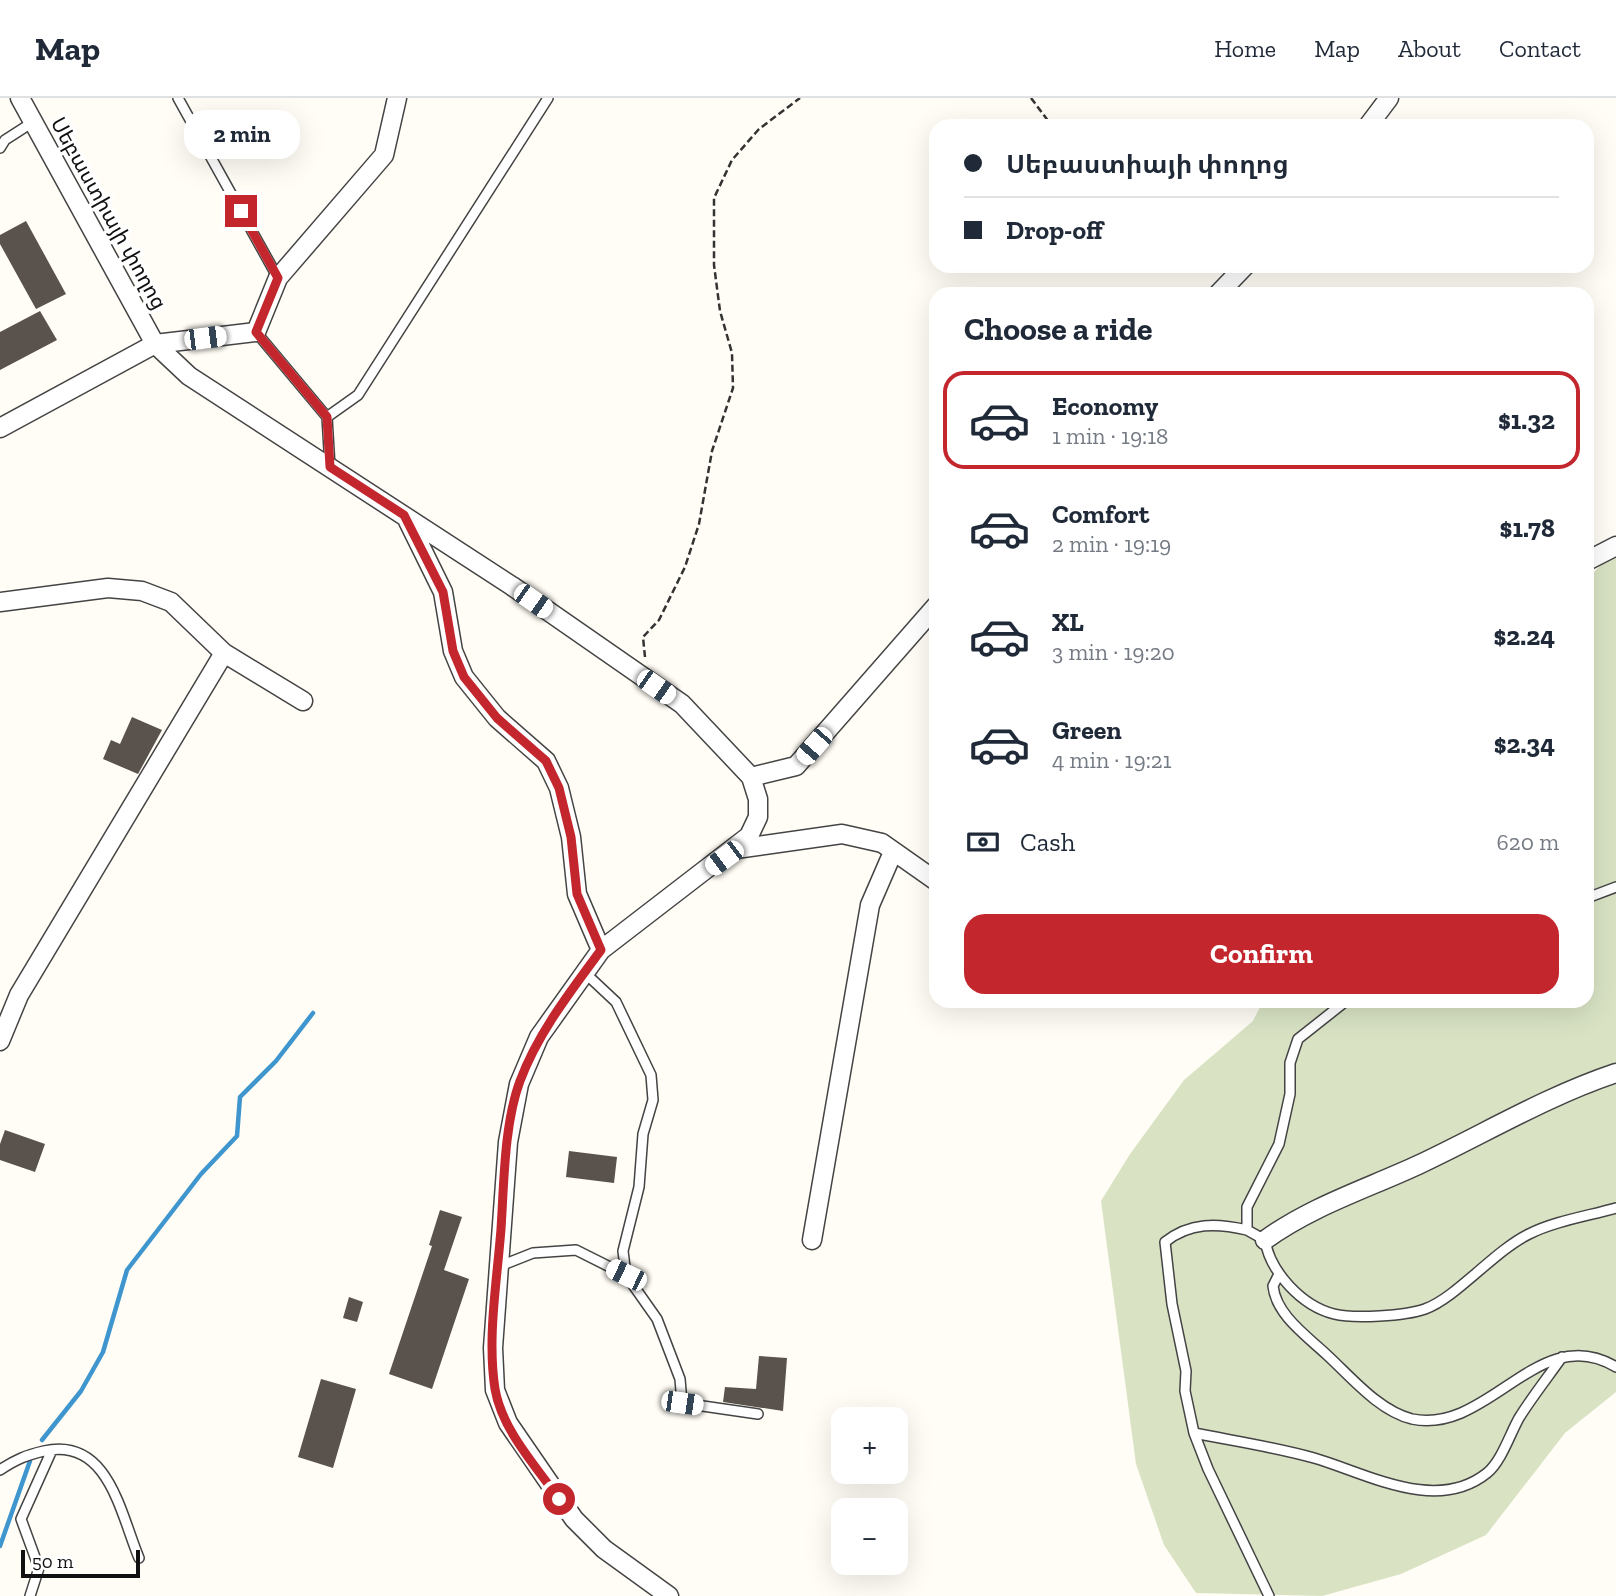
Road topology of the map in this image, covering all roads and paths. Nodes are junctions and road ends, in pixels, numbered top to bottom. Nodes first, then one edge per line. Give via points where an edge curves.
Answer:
1 (20, 98) edge
2 (178, 98) edge
3 (397, 98) edge
4 (548, 98) edge
5 (800, 98) edge
6 (1031, 98) edge
7 (1389, 98) edge
8 (1047, 119) edge
9 (1373, 119) edge
10 (33, 122) junction
11 (0, 148) edge
12 (1238, 273) edge
13 (278, 278) junction
14 (1225, 287) edge
15 (256, 332) junction
16 (155, 344) junction
17 (327, 417) junction
18 (0, 428) edge
19 (330, 467) junction
20 (404, 515) junction
21 (1616, 546) edge
22 (1594, 557) edge
23 (0, 602) edge
24 (929, 614) edge
25 (224, 653) junction
26 (656, 687) junction
27 (303, 701) dead end
28 (751, 777) junction
29 (736, 849) junction
30 (893, 852) junction
31 (929, 876) edge
32 (1616, 887) edge
33 (1594, 895) edge
34 (601, 950) junction
35 (584, 972) junction
36 (1337, 1008) edge
37 (0, 1041) edge
38 (1616, 1073) edge
39 (1616, 1208) edge
40 (1247, 1230) junction
41 (812, 1240) dead end
42 (1265, 1240) junction
43 (498, 1266) junction
44 (626, 1275) junction
45 (1279, 1275) junction
46 (1562, 1357) junction
47 (1616, 1367) edge
48 (758, 1414) dead end
49 (1194, 1433) junction
50 (52, 1450) junction
51 (0, 1470) edge
52 (139, 1558) dead end
53 (30, 1596) edge
54 (669, 1596) edge
55 (1269, 1596) edge

1 - 10 street, Սեբաստիայի փողոց
2 - 13 lane
3 - 13 street via 384,155
4 - 17 lane via 358,395
5 - 26 path via 759,129 732,160 715,198 715,265 720,311 732,354 733,388 712,451 699,524 685,567 659,620 643,637 643,654
6 - 8 path
7 - 9 street
10 - 11 lane
10 - 16 street, Սեբաստիայի փողոց
12 - 14 street
13 - 15 street
15 - 16 street
15 - 17 lane
16 - 18 street
16 - 19 street, Սեբաստիայի փողոց via 188,376
17 - 19 lane
19 - 20 street, Սեբաստիայի փողոց
20 - 26 street, Սեբաստիայի փողոց
20 - 34 street via 443,592 453,651 464,677 497,718 546,761 559,788 571,837 577,894
21 - 22 street
23 - 25 street via 108,588 142,591 171,602
24 - 28 street via 796,766
25 - 27 street
25 - 37 street via 19,995
26 - 28 street, Սեբաստիայի փողոց via 703,724
28 - 29 street via 758,817
29 - 30 street via 842,834 882,843
29 - 34 street
30 - 31 street
30 - 41 street via 870,905
32 - 33 lane
34 - 35 street
35 - 43 street via 540,1037 519,1084 508,1142
35 - 44 lane via 616,1002 651,1075 653,1100 623,1251
36 - 40 lane via 1298,1039 1290,1063 1290,1094 1279,1143 1247,1207
38 - 42 street via 1570,1088 1417,1165 1296,1218
39 - 45 lane via 1530,1233 1424,1309 1337,1315 1317,1308
40 - 42 lane
40 - 49 lane via 1222,1224 1196,1226 1165,1242
42 - 45 lane via 1268,1258
43 - 44 lane via 533,1253 576,1250
43 - 54 street via 495,1390 508,1423 574,1519 604,1549
44 - 48 lane via 657,1319 680,1379 682,1403
45 - 46 lane via 1273,1286 1278,1306 1367,1392 1411,1419 1463,1415 1531,1369
46 - 47 lane via 1580,1354
46 - 49 lane via 1520,1416 1489,1472 1466,1485 1413,1489 1314,1458
49 - 55 lane
50 - 51 lane via 18,1457
50 - 52 lane via 63,1447 92,1459 104,1472
50 - 53 lane via 21,1519 39,1567

